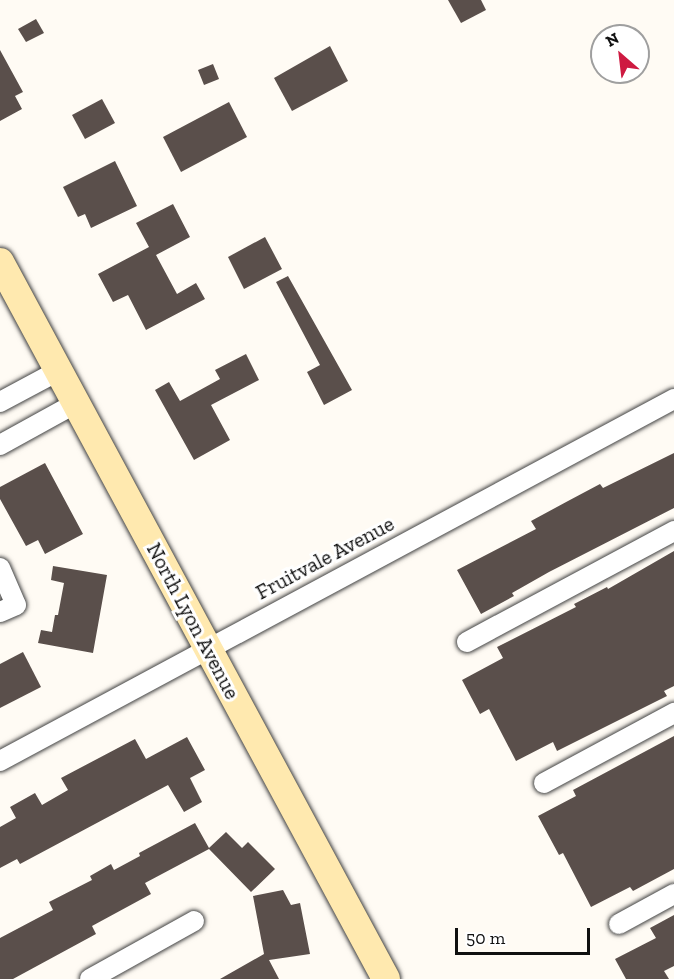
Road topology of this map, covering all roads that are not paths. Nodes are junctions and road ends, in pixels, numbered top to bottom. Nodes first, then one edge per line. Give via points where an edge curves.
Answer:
1 (0, 262) edge
2 (58, 371) junction
3 (674, 399) edge
4 (0, 402) edge
5 (76, 403) junction
6 (3, 436) edge
7 (674, 531) edge
8 (0, 568) edge
9 (8, 609) edge
10 (467, 642) dead end
11 (208, 648) junction
12 (674, 713) edge
13 (0, 761) edge
14 (544, 783) dead end
15 (674, 894) edge
16 (194, 921) dead end
17 (619, 924) dead end
18 (90, 979) edge
19 (386, 979) edge

1 - 2 street, North Lyon Avenue
2 - 4 street
2 - 5 street, North Lyon Avenue
3 - 11 street, Fruitvale Avenue
5 - 6 street
5 - 11 street, North Lyon Avenue
7 - 10 street
8 - 9 street
11 - 13 street, Fruitvale Avenue
11 - 19 street, North Lyon Avenue
12 - 14 street
15 - 17 street
16 - 18 street

